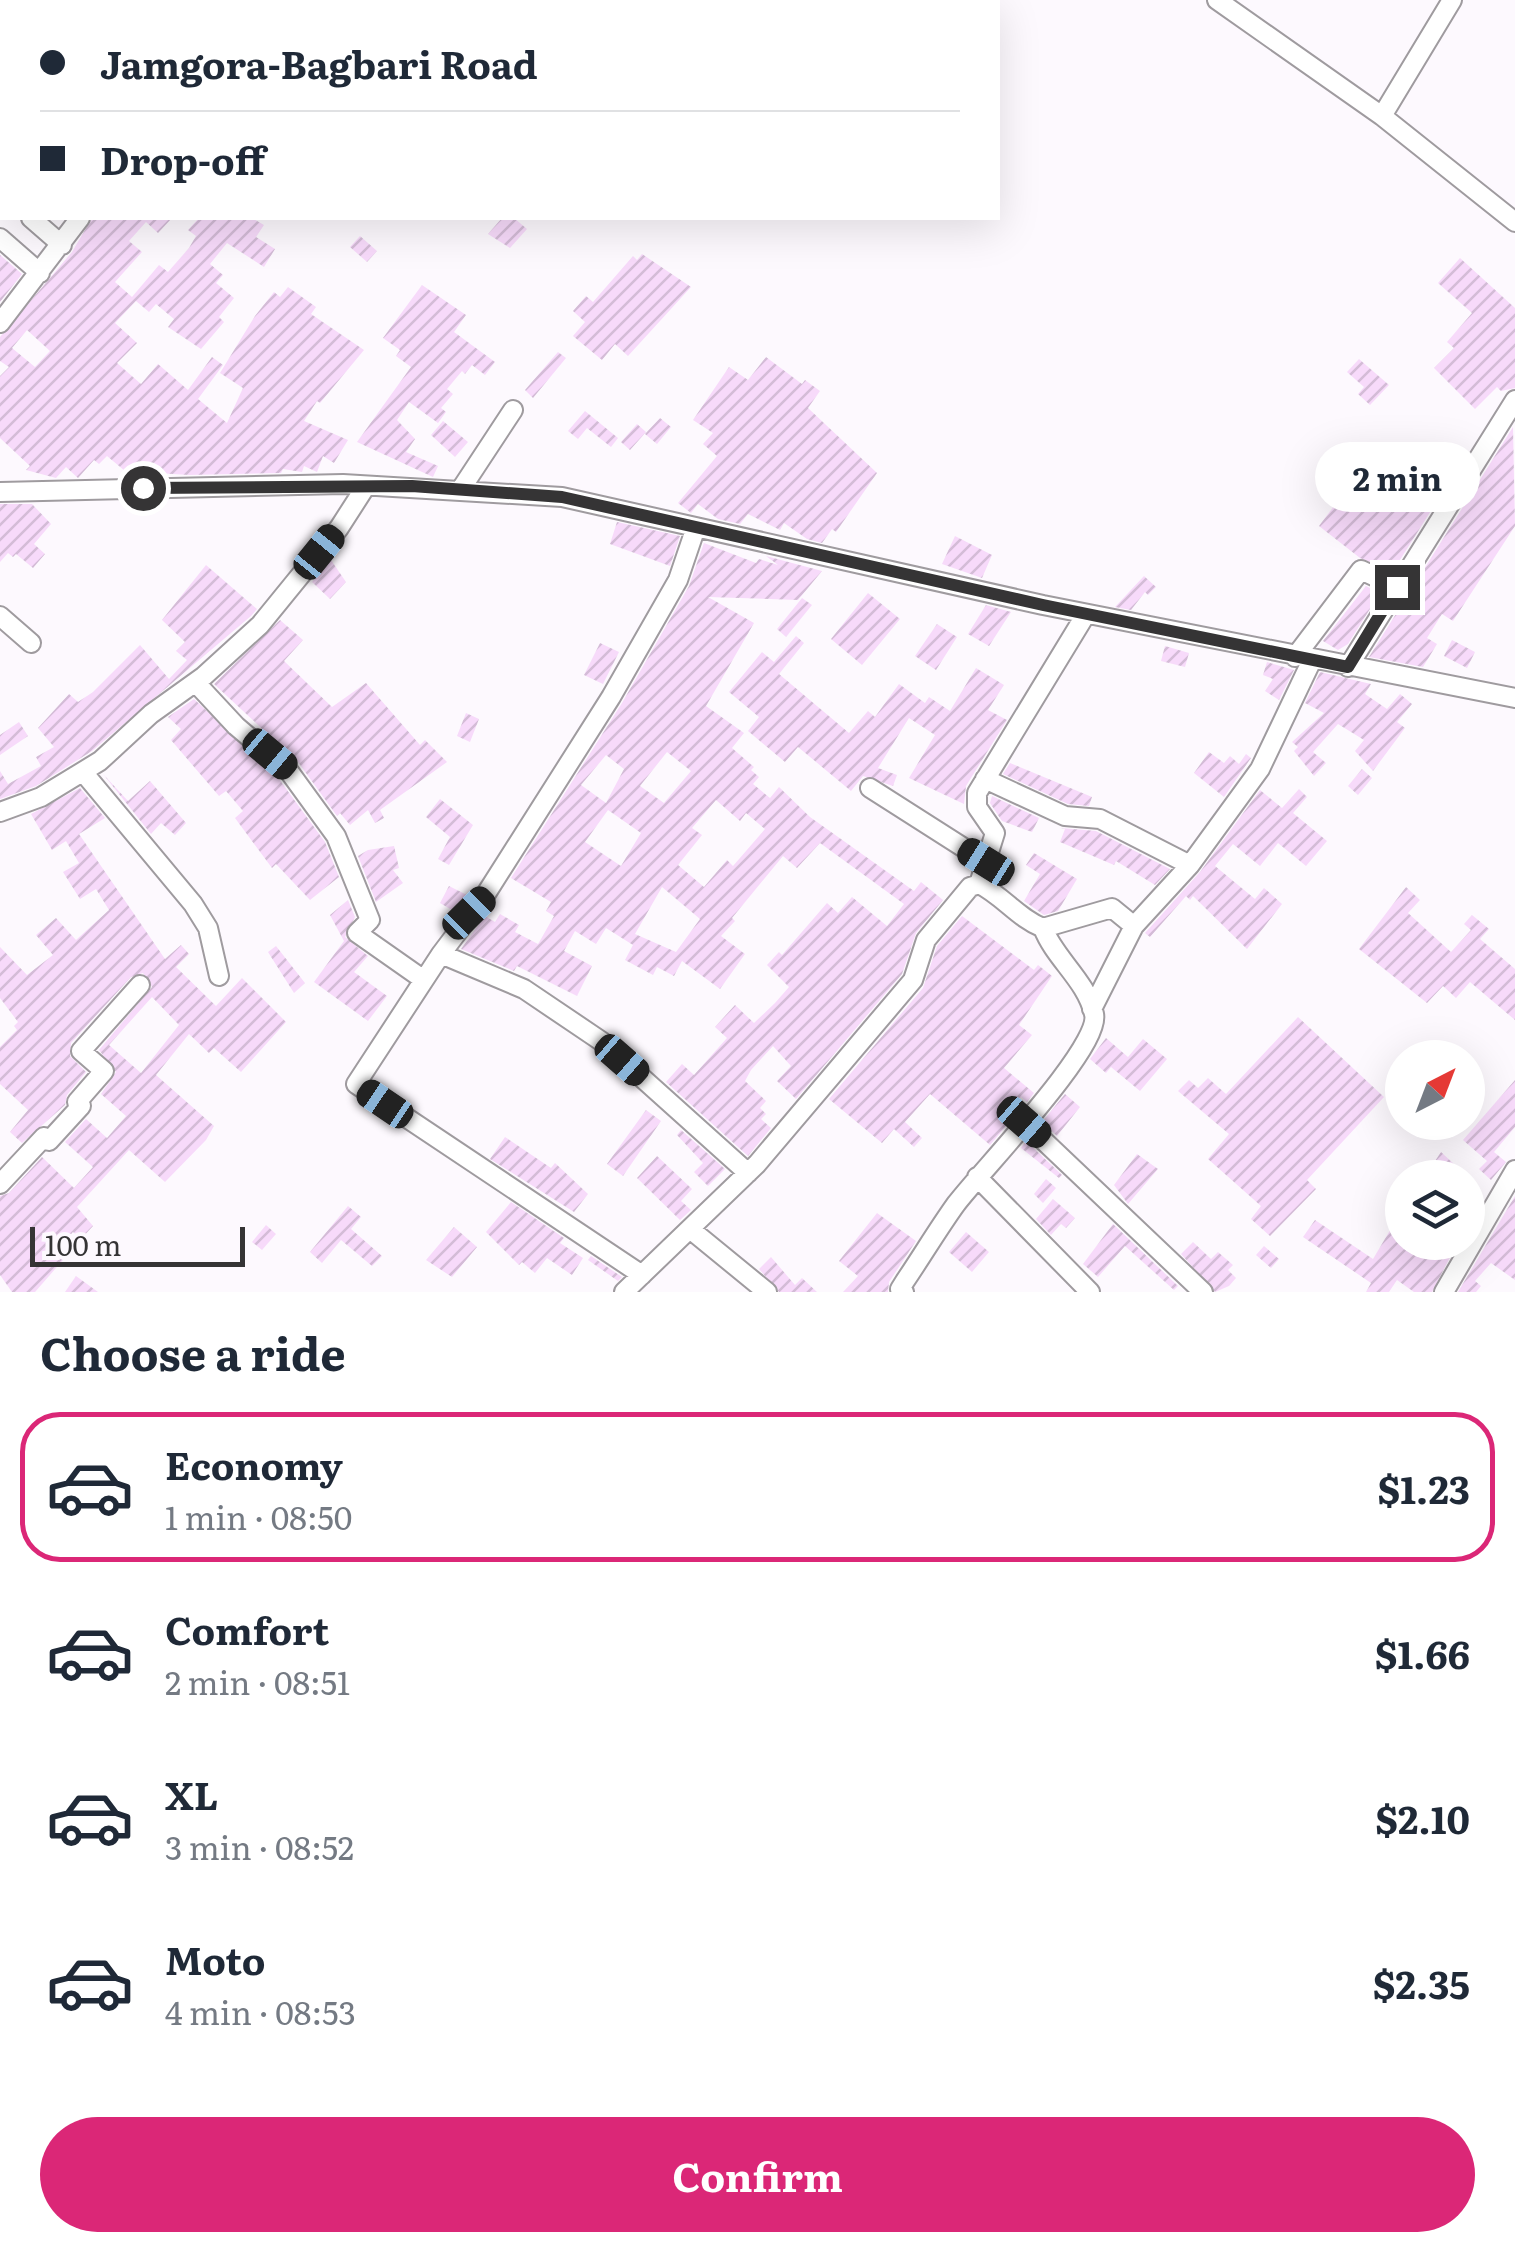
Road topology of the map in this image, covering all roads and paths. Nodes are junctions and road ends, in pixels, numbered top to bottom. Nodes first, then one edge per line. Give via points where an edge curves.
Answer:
1 (1217, 0) edge
2 (1452, 0) edge
3 (1382, 116) junction
4 (33, 220) edge
5 (79, 220) edge
6 (1515, 222) edge
7 (0, 238) edge
8 (62, 244) junction
9 (40, 273) junction
10 (0, 324) edge
11 (1515, 400) edge
12 (513, 410) dead end
13 (366, 486) junction
14 (461, 489) junction
15 (0, 492) edge
16 (696, 527) junction
17 (1397, 587) junction
18 (1086, 614) junction
19 (1, 619) edge
20 (30, 643) dead end
21 (1304, 658) junction
22 (1348, 667) junction
23 (196, 683) junction
24 (1515, 698) edge
25 (83, 772) junction
26 (985, 779) junction
27 (870, 788) dead end
28 (0, 812) edge
29 (986, 862) junction
30 (1190, 865) junction
31 (979, 884) junction
32 (1134, 926) junction
33 (1043, 928) junction
34 (441, 954) junction
35 (219, 976) dead end
36 (424, 980) junction
37 (140, 986) dead end
38 (1092, 1009) junction
39 (1024, 1122) junction
40 (1515, 1170) edge
41 (748, 1173) junction
42 (977, 1177) junction
43 (0, 1184) edge
44 (1506, 1206) edge
45 (690, 1229) junction
46 (642, 1275) junction
47 (624, 1292) edge
48 (767, 1292) edge
49 (904, 1292) edge
50 (1090, 1292) edge
51 (1204, 1292) edge
52 (1444, 1292) edge

1 - 3 street
2 - 3 street
3 - 6 street
4 - 8 street
5 - 8 street
7 - 9 street
8 - 9 street
9 - 10 street
11 - 17 street
12 - 14 street
13 - 14 street
13 - 15 street
13 - 23 street via 260,625
14 - 16 street via 562,497
16 - 18 street
16 - 34 street via 678,580 611,697
17 - 21 street via 1360,570
17 - 22 street
18 - 21 street
18 - 26 street
19 - 20 street
21 - 22 street
21 - 30 street via 1260,769
22 - 24 street
23 - 25 street
23 - 36 street via 288,770 336,836 370,920 358,933
25 - 28 street
25 - 35 street via 193,904 208,928
26 - 29 street via 977,807 996,833
26 - 30 street via 1065,816 1100,818
27 - 29 street
29 - 31 street
30 - 32 street
31 - 33 street
31 - 41 street via 926,940 912,980
32 - 33 street via 1112,908
32 - 38 street
33 - 38 street
34 - 36 street
34 - 41 street via 524,989 600,1041
36 - 46 street via 356,1084
37 - 43 street via 81,1052 104,1071 77,1102 81,1106
38 - 39 street via 1093,1032
39 - 42 street
39 - 51 street
40 - 44 street via 1503,1184
41 - 45 street
42 - 49 street via 905,1281
42 - 50 street
44 - 52 street
45 - 46 street
45 - 48 street
46 - 47 street

